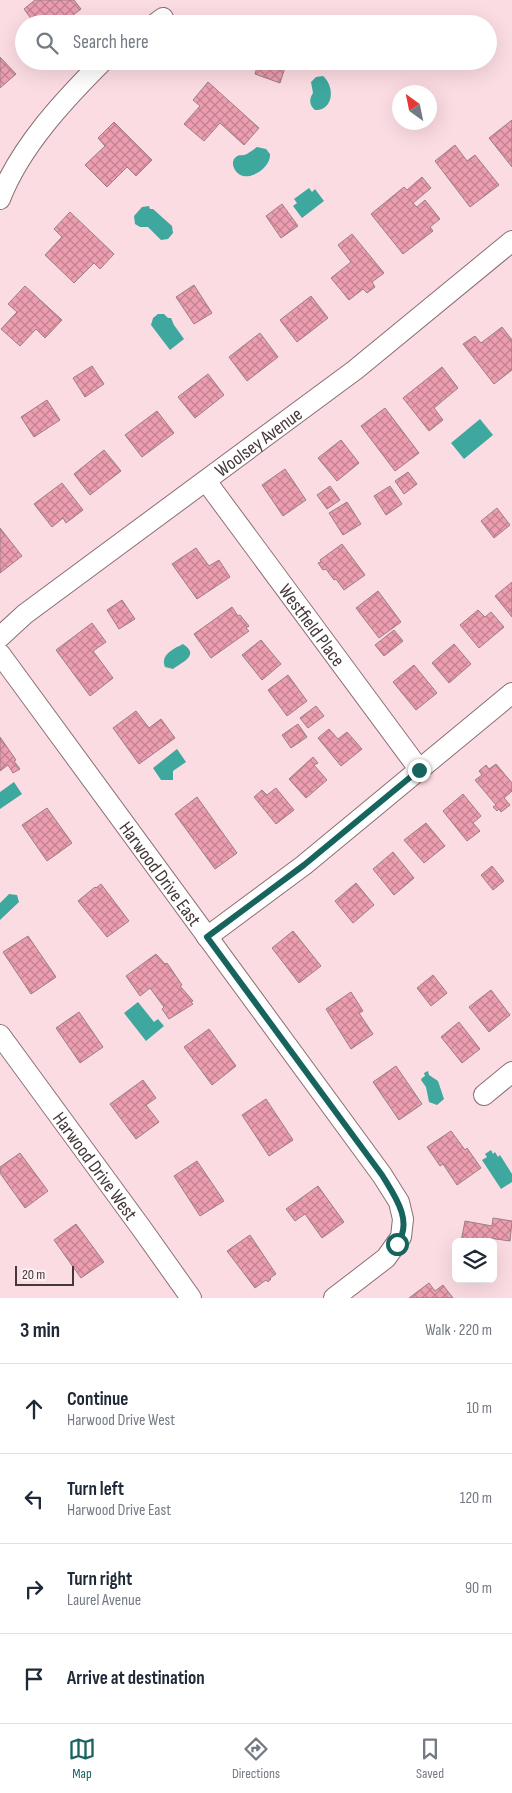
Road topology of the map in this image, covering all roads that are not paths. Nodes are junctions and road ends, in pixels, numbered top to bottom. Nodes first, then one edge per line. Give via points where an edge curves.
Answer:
1 (94, 70) edge
2 (0, 200) edge
3 (512, 241) edge
4 (206, 481) junction
5 (0, 636) edge
6 (0, 654) edge
7 (512, 693) edge
8 (419, 770) junction
9 (207, 937) junction
10 (0, 1035) edge
11 (512, 1072) edge
12 (484, 1095) dead end
13 (191, 1298) edge
14 (334, 1298) edge

1 - 2 street via 32,141
3 - 4 street, Woolsey Avenue via 355,370
4 - 5 street, Woolsey Avenue via 25,614
4 - 8 street, Westfield Place
6 - 9 street, Harwood Drive East
7 - 8 street
8 - 9 street via 304,865
9 - 14 street, Harwood Drive East via 399,1202 403,1219 401,1238 386,1258
10 - 13 street, Harwood Drive West
11 - 12 street

